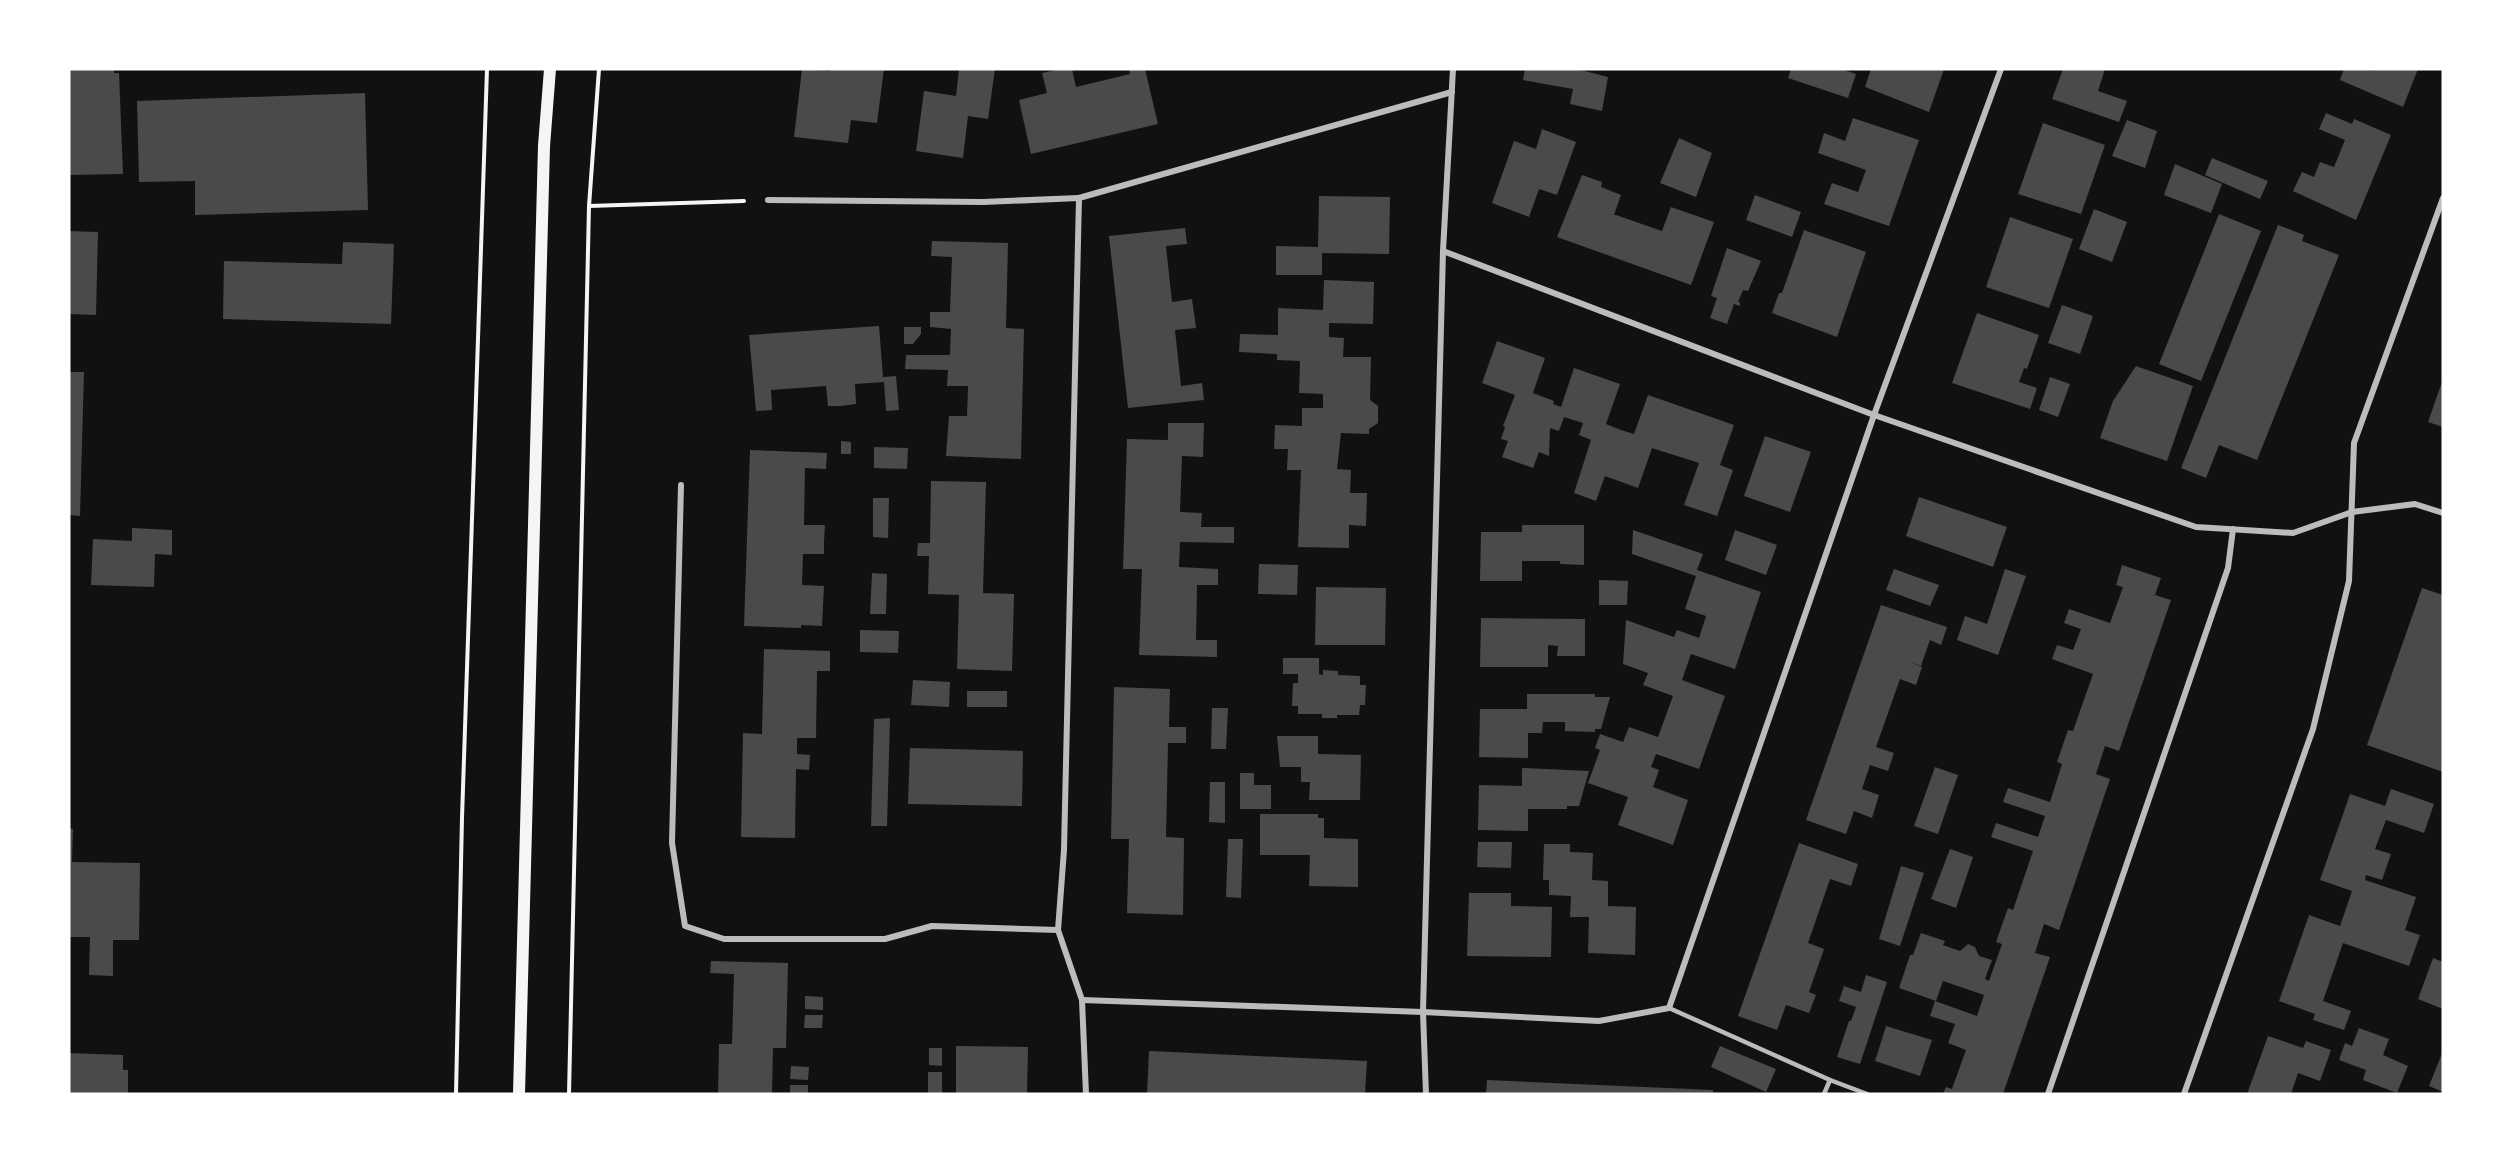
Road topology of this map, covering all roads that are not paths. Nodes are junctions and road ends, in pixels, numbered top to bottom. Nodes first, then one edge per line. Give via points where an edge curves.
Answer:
1 (550, 69) edge
2 (1454, 69) edge
3 (2001, 69) edge
4 (1452, 92) junction
5 (1079, 198) junction
6 (2443, 198) edge
7 (768, 200) road end
8 (1443, 250) junction
9 (1874, 415) junction
10 (681, 485) dead end
11 (2352, 512) junction
12 (2443, 513) edge
13 (2233, 529) junction
14 (1058, 930) junction
15 (1082, 1000) junction
16 (1669, 1008) junction
17 (1423, 1012) junction
18 (1830, 1080) junction
19 (519, 1094) edge
20 (1086, 1094) edge
21 (1426, 1094) edge
22 (1824, 1094) edge
23 (1867, 1094) edge
24 (2048, 1094) edge
25 (2184, 1094) edge

1 - 19 main road via 543,159
2 - 4 street
3 - 9 street
4 - 5 street
4 - 8 street
5 - 7 street via 983,202
5 - 14 street via 1064,850
6 - 11 street via 2354,443
8 - 9 street
8 - 17 street
9 - 13 street via 2196,527
9 - 16 street
10 - 14 street via 672,843 685,926 724,939 885,939 932,926
11 - 12 street via 2415,504
11 - 13 street via 2293,533
11 - 25 street via 2349,581 2313,729
13 - 24 street via 2228,568
14 - 15 street
15 - 17 street
15 - 20 street
16 - 17 street via 1599,1021
16 - 18 lane
17 - 21 street
18 - 22 lane
18 - 23 lane

